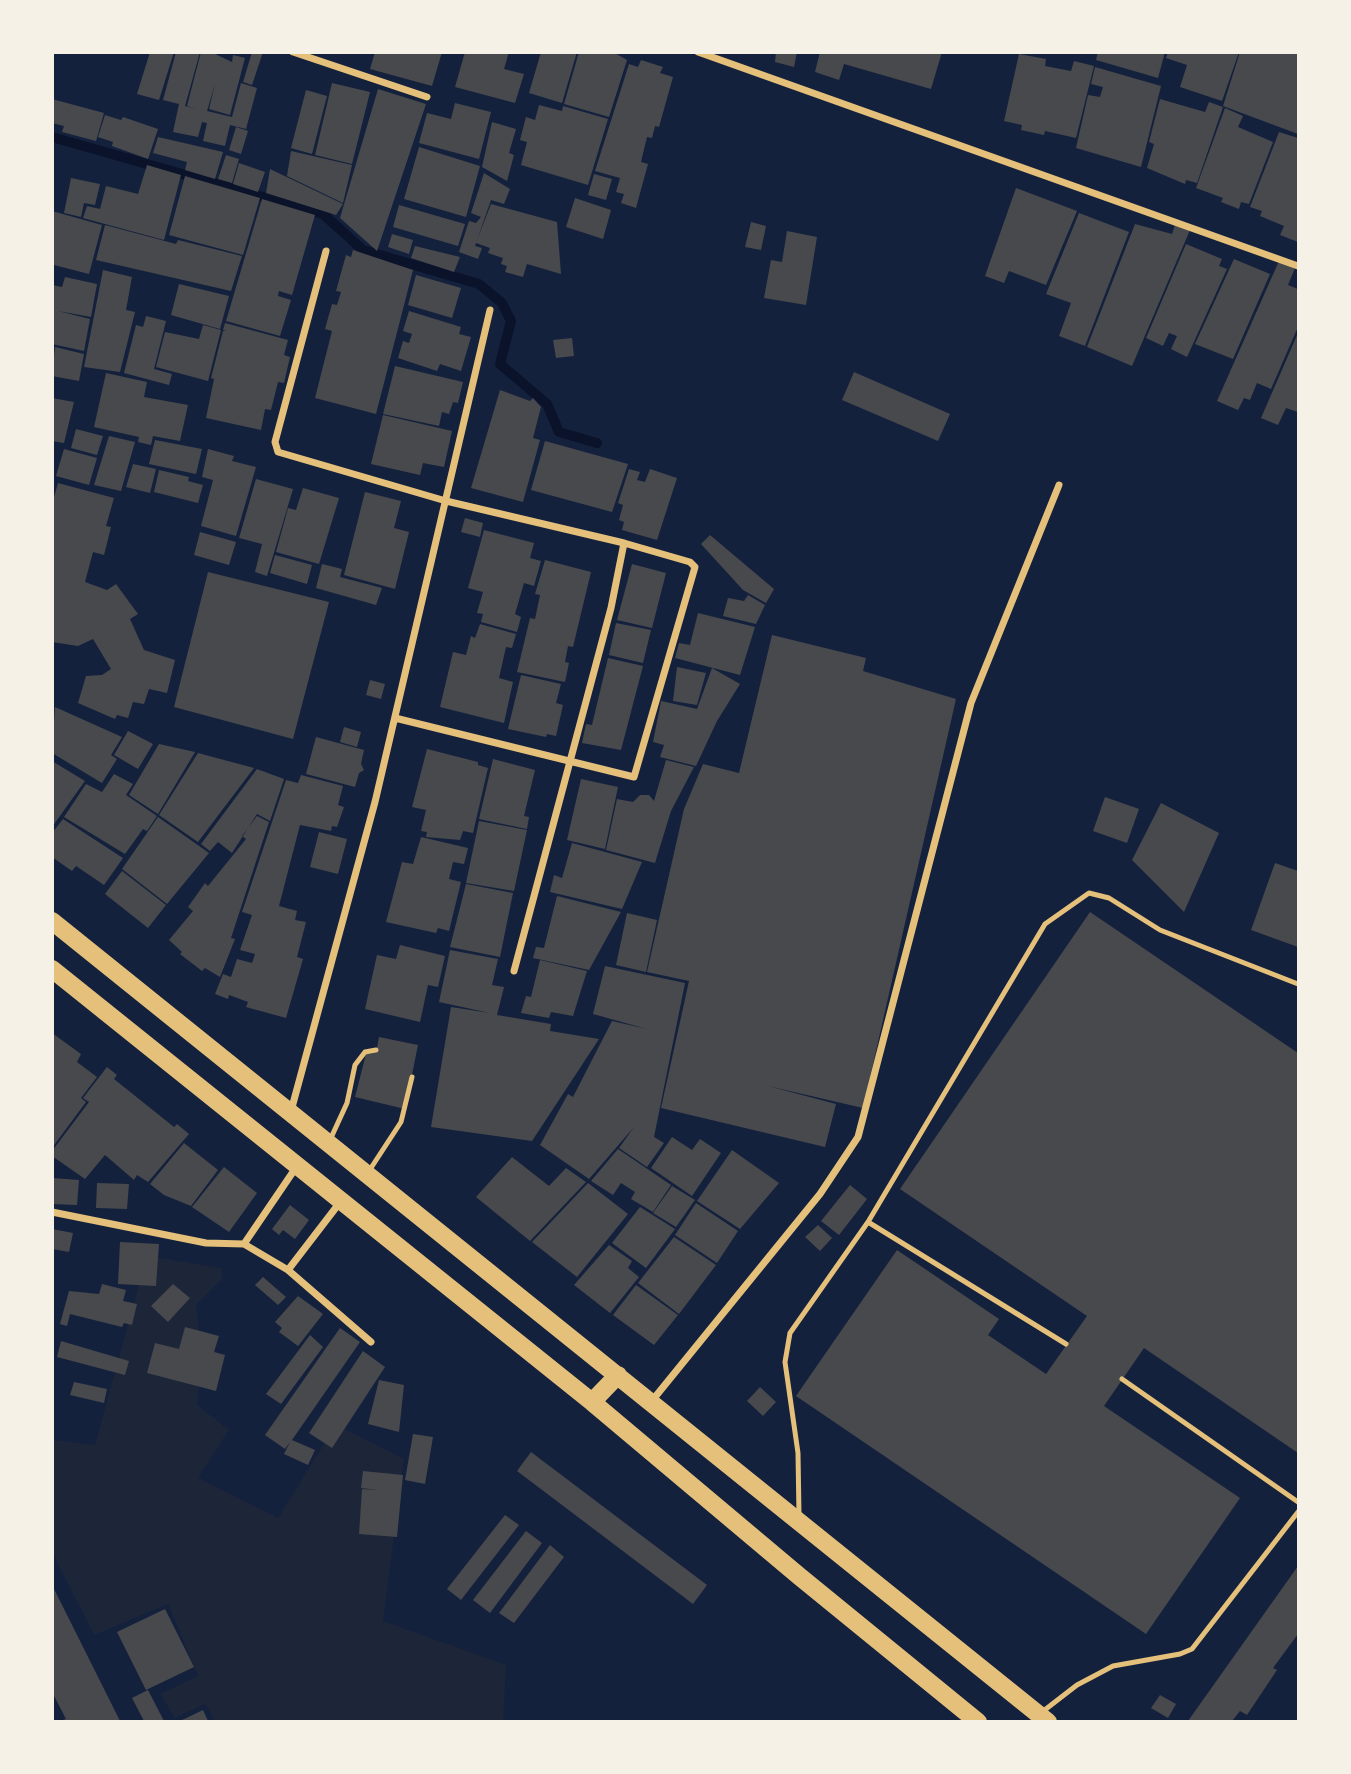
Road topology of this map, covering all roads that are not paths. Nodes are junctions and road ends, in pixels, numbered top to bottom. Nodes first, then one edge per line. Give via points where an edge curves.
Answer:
1 (293, 52) edge
2 (698, 52) edge
3 (426, 97) dead end
4 (326, 251) dead end
5 (1298, 266) edge
6 (490, 310) dead end
7 (1059, 485) dead end
8 (446, 501) junction
9 (624, 542) junction
10 (395, 718) junction
11 (569, 761) junction
12 (52, 921) edge
13 (52, 969) edge
14 (514, 971) dead end
15 (1298, 984) edge
16 (376, 1050) dead end
17 (412, 1077) dead end
18 (291, 1112) junction
19 (329, 1143) junction
20 (297, 1165) junction
21 (367, 1174) junction
22 (341, 1201) junction
23 (52, 1212) edge
24 (869, 1222) junction
25 (244, 1244) junction
26 (288, 1270) junction
27 (371, 1342) dead end
28 (1066, 1345) dead end
29 (618, 1375) junction
30 (1122, 1379) dead end
31 (592, 1402) junction
32 (651, 1402) junction
33 (1298, 1502) edge
34 (1298, 1512) edge
35 (799, 1521) junction
36 (1044, 1718) edge
37 (978, 1721) edge

1 - 3 street
2 - 5 street
4 - 8 street via 275,442 278,452
6 - 8 street
7 - 32 street via 971,703 858,1137 820,1194
8 - 9 street
8 - 10 street
9 - 11 street
9 - 11 street via 690,562 695,575 634,777
10 - 11 street
10 - 18 street
11 - 14 street
12 - 18 main road
13 - 20 main road
15 - 24 lane via 1160,930 1109,898 1088,894 1074,900 1045,924
16 - 19 lane via 365,1052 355,1065
17 - 21 lane via 401,1122
18 - 19 main road
19 - 21 main road
20 - 22 main road
20 - 25 street
21 - 29 main road
22 - 26 street
22 - 31 main road
23 - 25 street via 206,1243
24 - 28 lane
24 - 35 lane via 790,1333 785,1362 798,1453
25 - 26 street
26 - 27 street
29 - 31 main road
29 - 32 main road
30 - 33 lane
31 - 37 main road
32 - 35 main road
34 - 36 lane via 1192,1649 1113,1666 1077,1685
35 - 36 main road

